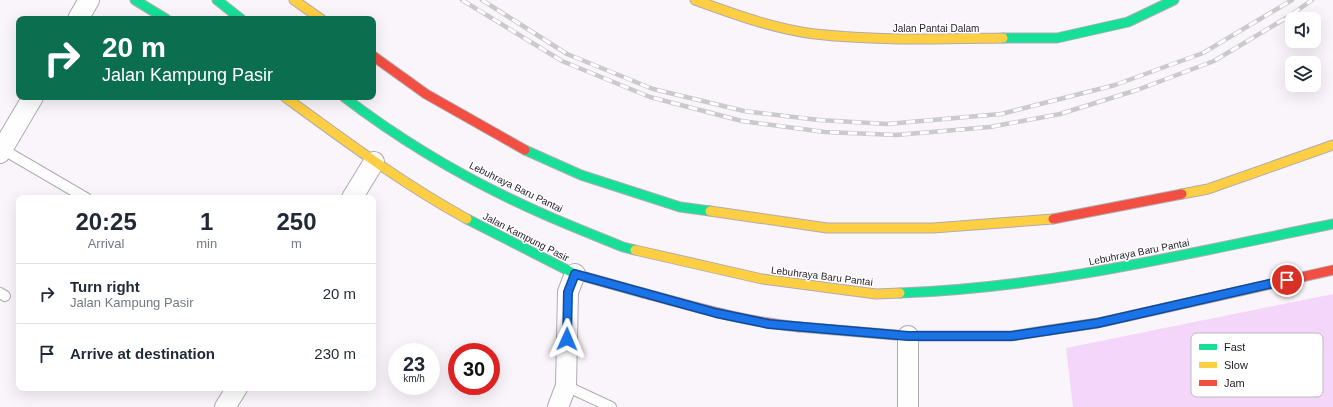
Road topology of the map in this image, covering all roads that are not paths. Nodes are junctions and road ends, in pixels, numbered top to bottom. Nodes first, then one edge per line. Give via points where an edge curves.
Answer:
1 (89, 0) edge
2 (135, 0) edge
3 (217, 0) edge
4 (294, 0) edge
5 (695, 0) edge
6 (1174, 0) edge
7 (80, 16) edge
8 (161, 16) edge
9 (237, 16) edge
10 (317, 16) edge
11 (376, 58) edge
12 (31, 100) edge
13 (289, 100) edge
14 (348, 100) edge
15 (1333, 145) edge
16 (1, 151) edge
17 (374, 162) junction
18 (81, 195) edge
19 (354, 195) edge
20 (1333, 224) edge
21 (1333, 270) edge
22 (575, 274) junction
23 (908, 336) junction
24 (566, 386) junction
25 (235, 391) edge
26 (225, 407) edge
27 (558, 407) edge
28 (611, 407) edge
29 (908, 407) edge

1 - 7 street
2 - 8 main road
3 - 9 main road
4 - 10 main road
5 - 6 main road, Jalan Pantai Dalam via 754,21 814,34 903,39 1057,38 1128,22
11 - 15 main road via 426,94 529,152 580,175 680,208 826,228 933,228 1051,219 1208,190
12 - 16 street
13 - 17 main road, Jalan Kampung Pasir
14 - 20 main road, Lebuhraya Baru Pantai via 385,128 464,174 540,213 623,247 762,279 840,290 876,294 935,292 1019,284 1108,270
16 - 18 lane
17 - 19 street
17 - 22 main road, Jalan Kampung Pasir via 428,198
21 - 23 main road, Jalan Kampung Pasir via 1098,323 1012,336
22 - 23 main road, Jalan Kampung Pasir via 716,313 769,324
22 - 24 street via 568,292
23 - 29 street
24 - 27 street
24 - 28 lane
25 - 26 street

